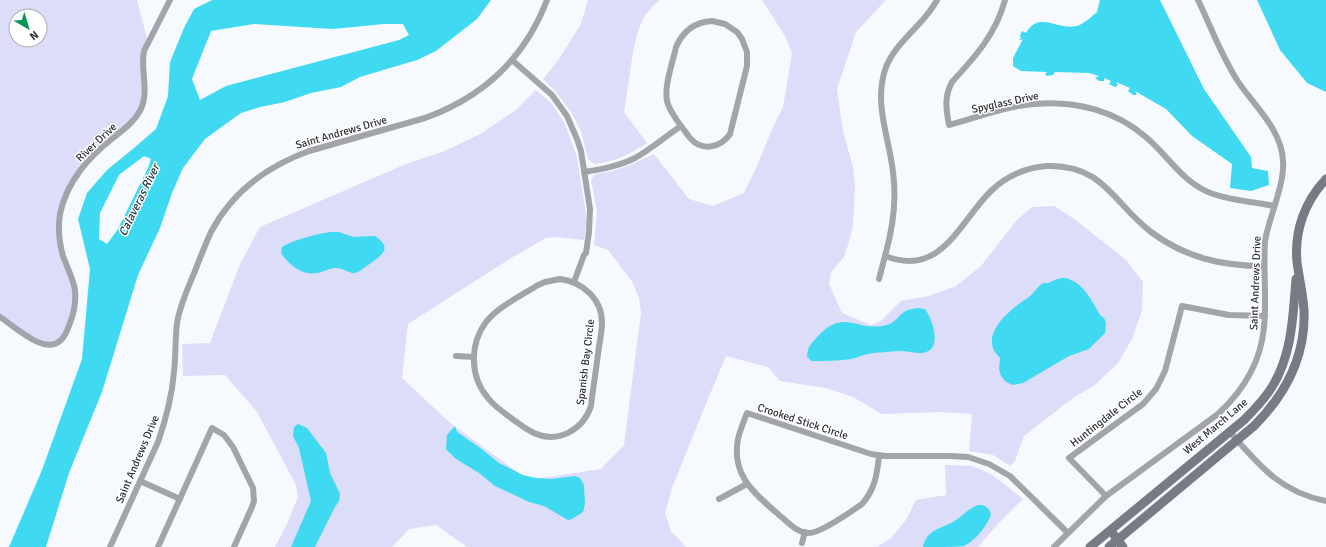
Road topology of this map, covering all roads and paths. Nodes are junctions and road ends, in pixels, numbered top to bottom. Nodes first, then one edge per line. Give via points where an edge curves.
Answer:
1 (170, 0) edge
2 (547, 0) edge
3 (937, 0) edge
4 (1005, 0) edge
5 (1198, 0) edge
6 (512, 60) junction
7 (681, 126) junction
8 (584, 172) junction
9 (1326, 179) edge
10 (1274, 206) junction
11 (885, 256) junction
12 (1297, 262) junction
13 (1264, 266) junction
14 (879, 279) dead end
15 (574, 282) junction
16 (0, 316) edge
17 (1265, 316) junction
18 (456, 356) dead end
19 (474, 357) junction
20 (1230, 432) junction
21 (1237, 440) junction
22 (879, 456) junction
23 (140, 481) junction
24 (747, 484) junction
25 (1106, 496) junction
26 (180, 499) junction
27 (719, 499) dead end
28 (1326, 501) edge
29 (1110, 531) junction
30 (805, 532) junction
31 (1068, 533) junction
32 (802, 542) dead end
33 (1120, 543) edge
34 (110, 547) edge
35 (158, 547) edge
36 (234, 547) edge
37 (1054, 547) edge
38 (1090, 547) edge
39 (1109, 547) edge

1 - 16 street, River Drive via 148,42 143,58 145,92 141,109 129,125 88,160 64,200 59,232 75,300 67,332 60,342 47,346 36,342
2 - 6 street, Saint Andrews Drive via 530,36
3 - 11 street via 927,16 898,46 882,83 881,110 895,188 893,223
4 - 10 street, Spyglass Drive via 999,19 986,43 952,82 946,108 949,125 1033,104 1062,103 1090,108 1114,117 1136,130 1198,187 1219,196
5 - 10 street, Saint Andrews Drive via 1228,65 1272,128 1280,144 1284,162
6 - 8 street via 552,95 567,116 577,139
6 - 23 street, Saint Andrews Drive via 480,90 454,106 425,118 282,162 260,176 228,207 212,231 184,299 177,324 174,372 168,408 158,442
7 - 7 street via 668,106 666,92 679,40 687,30 699,23 712,21 725,24 742,39 748,58 730,134 718,145 706,147 691,140
7 - 8 street via 635,158 612,167
8 - 15 street via 590,209 589,232 586,253
9 - 12 street, West March Lane via 1313,195 1299,226
10 - 13 street, Saint Andrews Drive via 1265,241
11 - 13 street via 916,260 932,255 947,245 999,183 1028,169 1058,166 1078,170 1096,179 1112,191 1145,227 1183,251 1228,264
11 - 14 street
12 - 20 street, West March Lane via 1289,340 1281,369 1260,404
12 - 21 street, West March Lane via 1304,311 1298,357 1292,375 1269,411
13 - 17 street, Saint Andrews Drive
15 - 19 street, Spanish Bay Circle via 560,279 545,282 498,310 482,329 475,345
15 - 19 street, Spanish Bay Circle via 586,289 596,301 602,324 591,406 585,420 575,430 553,437 539,435 526,429 488,398 478,383
17 - 25 street, Saint Andrews Drive via 1263,338 1256,362 1227,406
17 - 25 street, Huntingdale Circle via 1229,315 1182,306 1165,372 1156,388 1143,404 1070,458
18 - 19 street
20 - 21 street
20 - 29 street, West March Lane
21 - 28 street via 1265,471 1278,481 1292,490
21 - 33 street, West March Lane
22 - 24 street, Crooked Stick Circle via 746,413 737,455 740,471
22 - 30 street via 874,486 862,504 819,531
22 - 31 street, Crooked Stick Circle via 956,456 989,464 1017,482
23 - 26 street
23 - 34 street, Saint Andrews Drive
24 - 27 street
24 - 30 street, Crooked Stick Circle via 795,529
25 - 31 street, Saint Andrews Drive
26 - 35 street
26 - 36 street via 212,428 224,435 234,447 253,488 252,507
29 - 33 street
29 - 38 street, West March Lane
30 - 32 street
31 - 37 street, Saint Andrews Drive
33 - 39 street, West March Lane

